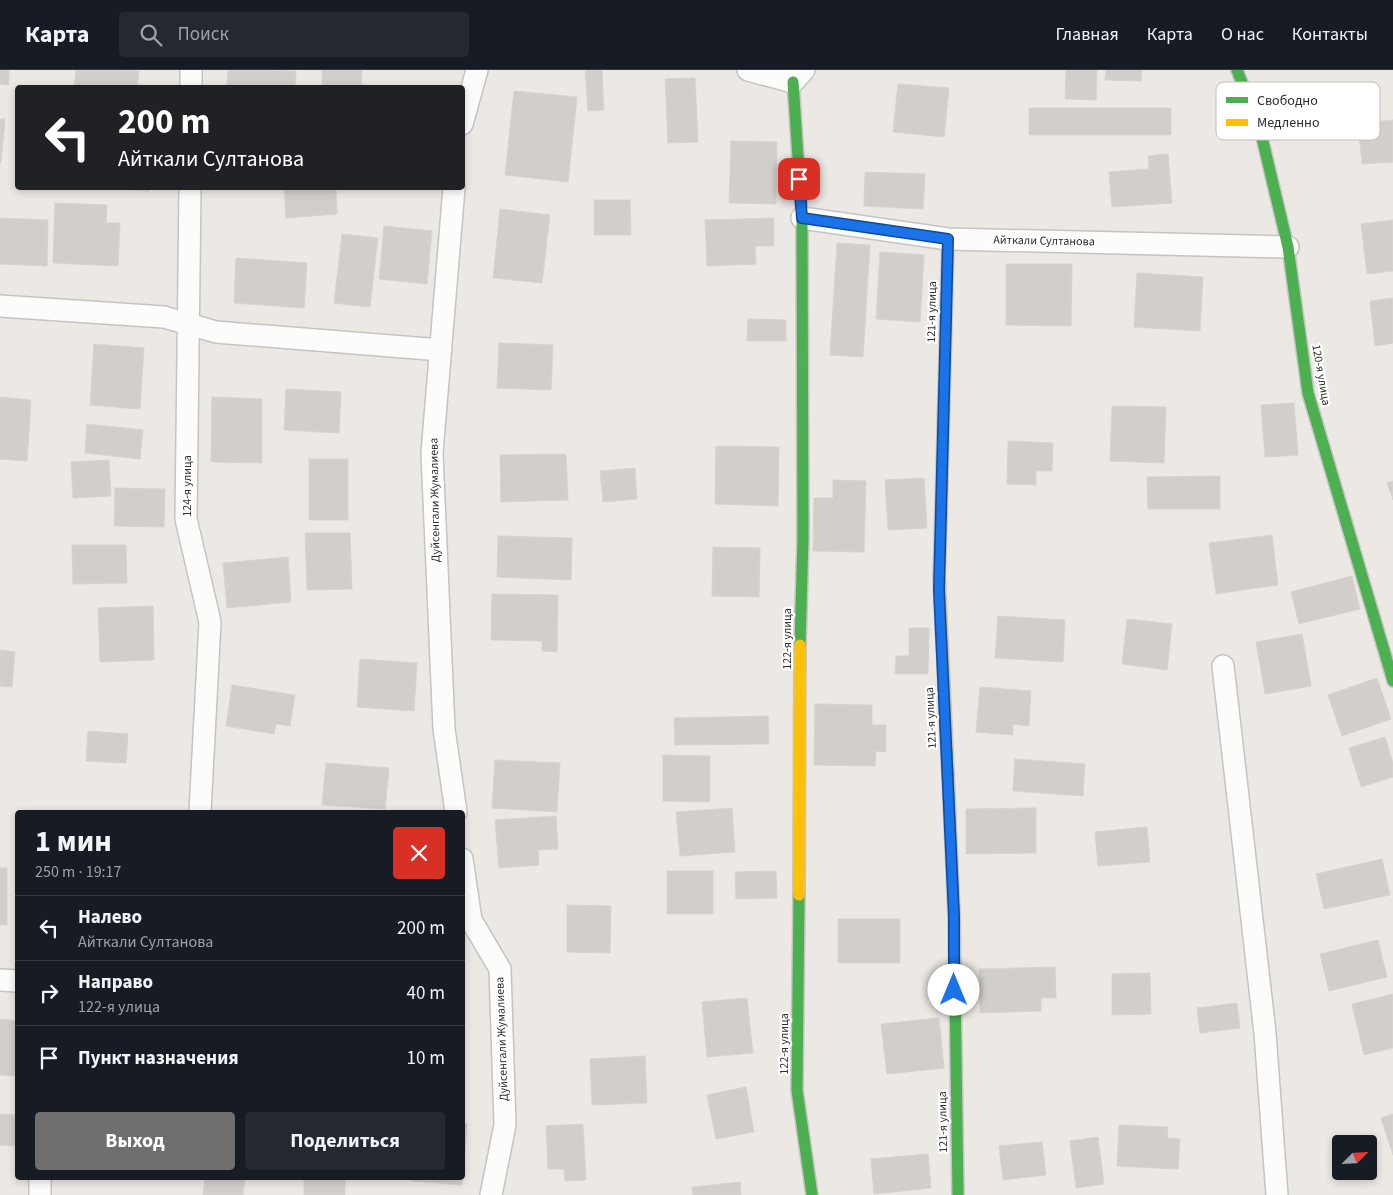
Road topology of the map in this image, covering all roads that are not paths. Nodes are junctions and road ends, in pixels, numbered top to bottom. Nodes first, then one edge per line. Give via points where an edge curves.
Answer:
1 (191, 70) edge
2 (477, 70) edge
3 (748, 70) edge
4 (1237, 70) edge
5 (798, 76) edge
6 (1242, 82) edge
7 (191, 85) edge
8 (465, 113) edge
9 (1263, 140) edge
10 (190, 190) edge
11 (454, 190) edge
12 (802, 218) junction
13 (948, 239) junction
14 (1288, 246) junction
15 (0, 306) edge
16 (188, 323) junction
17 (441, 350) junction
18 (1223, 666) dead end
19 (1393, 681) edge
20 (200, 810) edge
21 (456, 810) edge
22 (465, 879) edge
23 (0, 980) edge
24 (15, 981) edge
25 (40, 1180) edge
26 (40, 1195) edge
27 (491, 1195) edge
28 (812, 1195) edge
29 (958, 1195) edge
30 (1277, 1195) edge

1 - 7 street
2 - 8 street
3 - 5 street
4 - 6 street, 120-я улица
5 - 12 street, 122-я улица
9 - 14 street, 120-я улица
10 - 16 street, 124-я улица
11 - 17 street, Дуйсенгали Жумалиева
12 - 13 street, Айткали Султанова
12 - 28 street, 122-я улица via 803,538 797,1090
13 - 14 street, Айткали Султанова
13 - 29 street, 121-я улица via 939,576 954,916
14 - 19 street, 120-я улица via 1308,393
15 - 16 street via 164,317
16 - 17 street via 216,332
16 - 20 street, 124-я улица via 186,519 210,622
17 - 21 street, Дуйсенгали Жумалиева via 432,453 444,729
18 - 30 street via 1265,1033
22 - 27 street, Дуйсенгали Жумалиева via 471,920 500,969 505,1125
23 - 24 street
25 - 26 street

